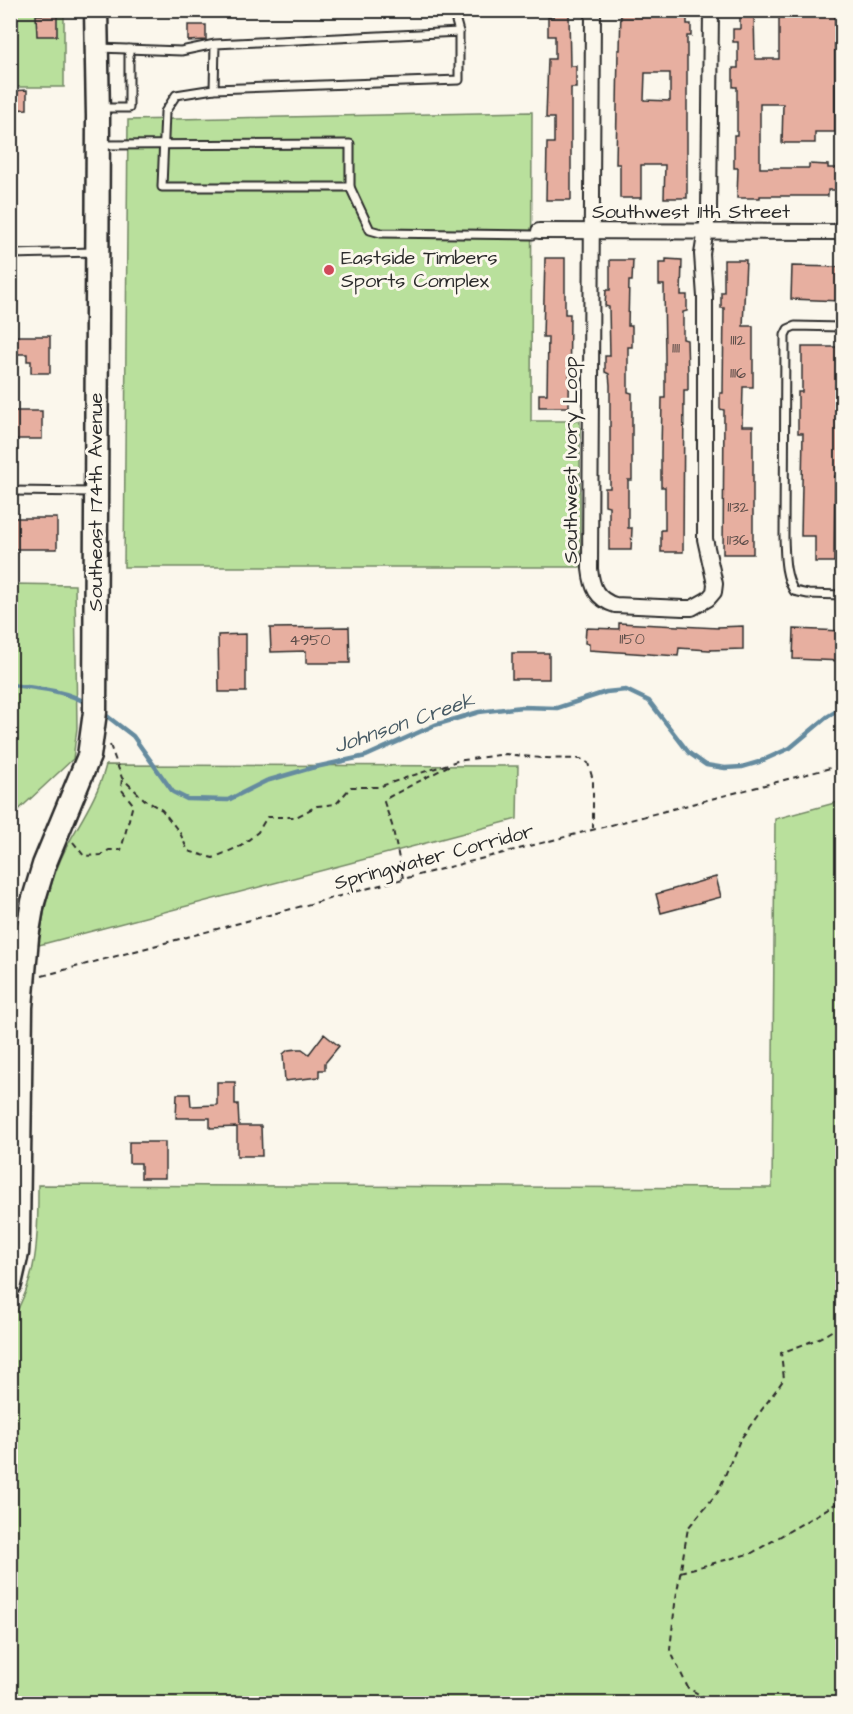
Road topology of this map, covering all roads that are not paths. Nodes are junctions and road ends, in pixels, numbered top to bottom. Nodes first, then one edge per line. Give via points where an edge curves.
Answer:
1 (96, 10) edge
2 (453, 10) edge
3 (593, 10) edge
4 (711, 10) edge
5 (459, 32) junction
6 (215, 44) junction
7 (97, 48) junction
8 (129, 49) junction
9 (214, 89) junction
10 (98, 108) junction
11 (163, 144) junction
12 (98, 145) junction
13 (350, 187) junction
14 (539, 231) joint
15 (592, 231) junction
16 (706, 231) junction
17 (843, 232) edge
18 (97, 252) junction
19 (10, 254) edge
20 (843, 327) edge
21 (10, 490) edge
22 (96, 492) junction
23 (843, 596) edge
24 (19, 939) edge
25 (10, 1284) edge

1 - 7 main road, Southeast 174th Avenue
2 - 5 lane
3 - 15 street, Southwest Ivory Loop
4 - 16 street, Southwest Ivory Loop
5 - 6 lane
5 - 9 lane via 459,80
6 - 8 lane via 182,51
6 - 9 lane
7 - 8 lane
7 - 10 main road, Southeast 174th Avenue
8 - 10 lane via 129,108
9 - 11 lane via 176,95 165,112
10 - 12 main road, Southeast 174th Avenue
11 - 12 lane
11 - 13 lane via 350,144
11 - 13 lane via 162,187
12 - 18 main road, Southeast 174th Avenue
13 - 14 lane via 367,226 375,232 533,235
14 - 15 street, Southwest 11th Street
15 - 16 street, Southwest 11th Street
15 - 16 street, Southwest Ivory Loop via 592,585 596,595 615,605 692,608 708,599 715,584 705,540 702,254
16 - 17 street, Southwest 11th Street
18 - 19 lane
18 - 22 main road, Southeast 174th Avenue
20 - 23 lane via 795,326 785,335 784,526 786,570 794,591
21 - 22 lane
22 - 24 main road, Southeast 174th Avenue via 93,733 82,775
24 - 25 main road, Southeast 174th Avenue via 28,980 17,1244

